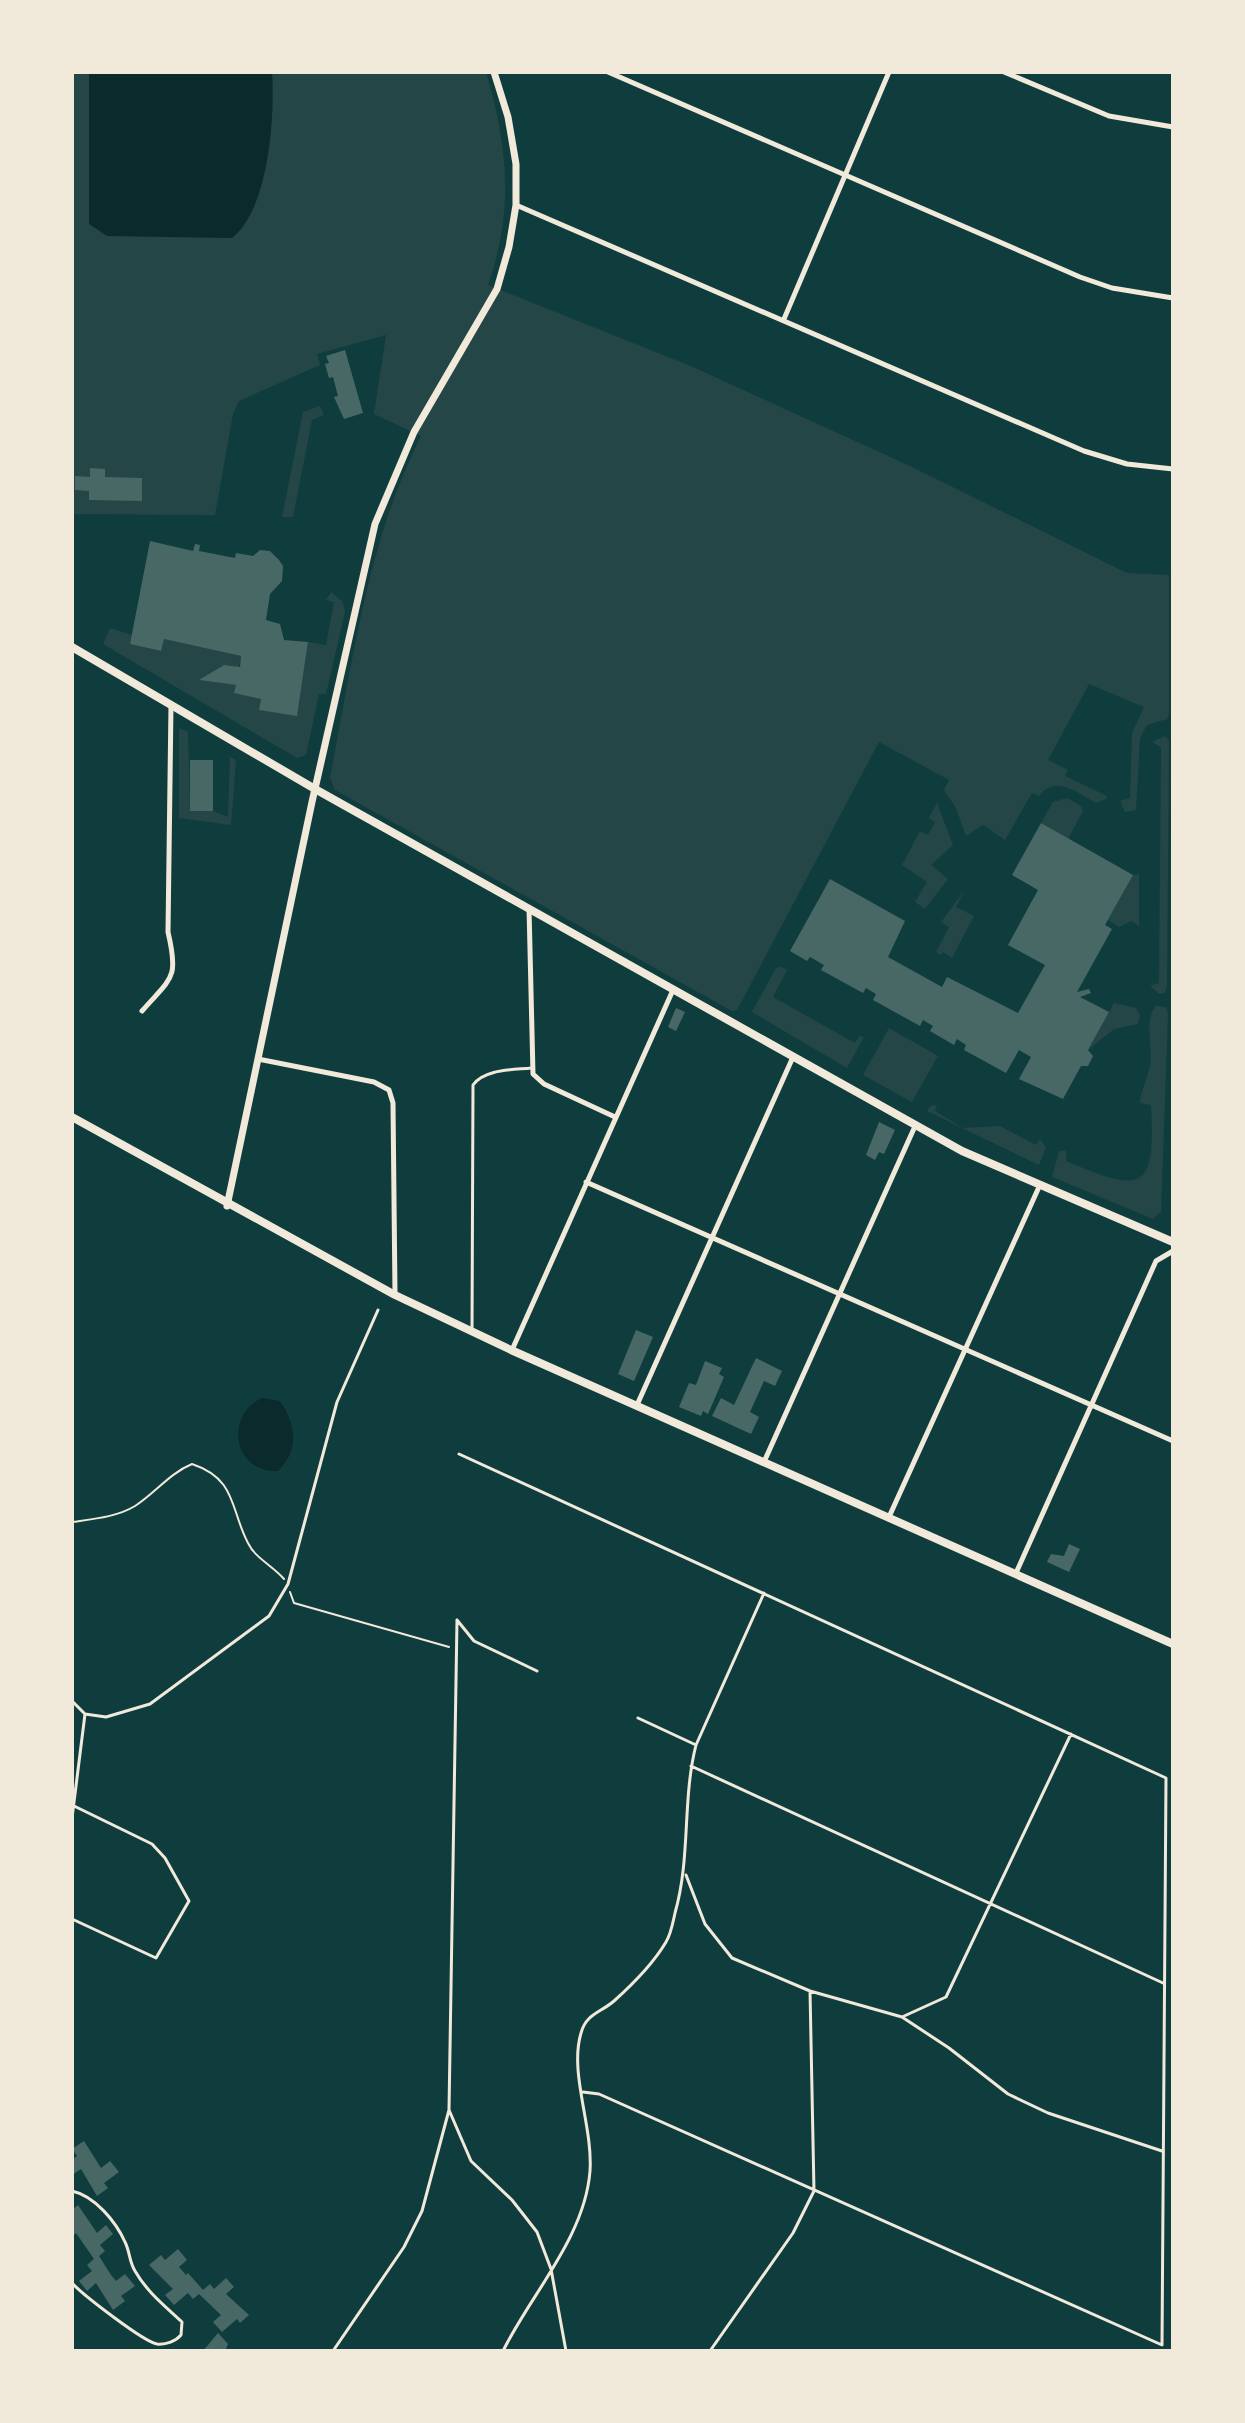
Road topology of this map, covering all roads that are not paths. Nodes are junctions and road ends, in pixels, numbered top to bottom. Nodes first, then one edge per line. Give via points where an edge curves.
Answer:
1 (494, 72) edge
2 (608, 72) edge
3 (889, 72) edge
4 (1004, 72) edge
5 (1173, 127) edge
6 (844, 174) junction
7 (516, 205) junction
8 (1173, 298) edge
9 (784, 319) junction
10 (1173, 469) edge
11 (72, 647) edge
12 (171, 704) junction
13 (315, 789) junction
14 (529, 907) junction
15 (674, 989) junction
16 (142, 1011) dead end
17 (793, 1057) junction
18 (258, 1059) junction
19 (531, 1068) junction
20 (72, 1117) edge
21 (615, 1117) junction
22 (916, 1124) junction
23 (586, 1182) junction
24 (1039, 1187) junction
25 (227, 1206) junction
26 (711, 1237) junction
27 (1173, 1242) edge
28 (1173, 1251) edge
29 (840, 1293) junction
30 (395, 1295) junction
31 (378, 1310) dead end
32 (472, 1331) junction
33 (966, 1349) junction
34 (511, 1350) junction
35 (637, 1405) junction
36 (1092, 1406) junction
37 (1173, 1441) edge
38 (459, 1454) dead end
39 (764, 1462) junction
40 (889, 1517) junction
41 (1016, 1573) junction
42 (764, 1593) junction
43 (1173, 1644) edge
44 (537, 1671) dead end
45 (72, 1701) edge
46 (85, 1714) junction
47 (638, 1718) dead end
48 (1071, 1734) junction
49 (696, 1745) junction
50 (691, 1766) junction
51 (74, 1806) edge
52 (72, 1818) edge
53 (686, 1875) junction
54 (991, 1903) junction
55 (72, 1919) edge
56 (1165, 1983) junction
57 (810, 1991) junction
58 (902, 2017) junction
59 (583, 2092) junction
60 (449, 2110) junction
61 (1163, 2151) junction
62 (72, 2191) edge
63 (814, 2191) junction
64 (551, 2269) junction
65 (72, 2283) edge
66 (333, 2351) edge
67 (503, 2351) edge
68 (566, 2351) edge
69 (710, 2351) edge

1 - 7 street via 513,138
2 - 6 street
3 - 6 street
4 - 5 street via 1109,116
6 - 8 street via 1094,282
6 - 9 street
7 - 9 street
7 - 13 street via 497,289 414,432 387,490
9 - 10 street via 1084,451 1127,464
11 - 12 main road
12 - 13 main road
12 - 16 street via 168,932 175,957 171,975
13 - 14 main road
13 - 18 street
14 - 15 main road
14 - 19 street
15 - 17 main road
15 - 21 street
17 - 22 main road
17 - 26 street
18 - 25 street
18 - 30 street via 374,1082 389,1090
19 - 21 street via 544,1084
19 - 32 lane via 492,1073 473,1085
20 - 25 main road
21 - 23 street
22 - 24 main road
22 - 29 street
23 - 26 street
23 - 34 street
24 - 27 main road
24 - 33 street
25 - 30 main road
26 - 29 street
26 - 35 street
28 - 36 street via 1156,1261
29 - 33 street
29 - 39 street
30 - 32 main road
31 - 46 lane via 337,1402 288,1584 269,1616 150,1704 106,1717
32 - 34 main road
33 - 36 street
33 - 40 street
34 - 35 main road
35 - 39 main road
36 - 37 street
36 - 41 street
38 - 42 lane
39 - 40 main road
40 - 41 main road
41 - 43 main road
42 - 48 lane
42 - 49 lane
44 - 60 lane via 474,1641 457,1620
45 - 46 lane
46 - 51 lane
47 - 49 lane
48 - 54 lane
48 - 56 lane via 1166,1778
49 - 50 lane
50 - 53 lane
50 - 54 lane
51 - 52 lane
51 - 55 lane via 152,1844 189,1901 156,1958
53 - 57 lane via 705,1924 732,1958
53 - 59 lane via 668,1940 638,1979 587,2018 576,2061
54 - 56 lane
54 - 58 lane via 946,1997
56 - 61 lane
57 - 58 lane
57 - 63 lane
58 - 61 lane via 1008,2094 1048,2113
59 - 63 lane via 599,2094
59 - 64 lane via 590,2175 584,2200
60 - 64 lane via 471,2161 529,2221
60 - 66 lane via 416,2223
61 - 63 lane via 1162,2345
62 - 65 lane via 93,2202 112,2222 126,2242 135,2272 182,2322 181,2335 168,2343 152,2342 92,2303
63 - 69 lane via 793,2233
64 - 67 lane
64 - 68 lane

